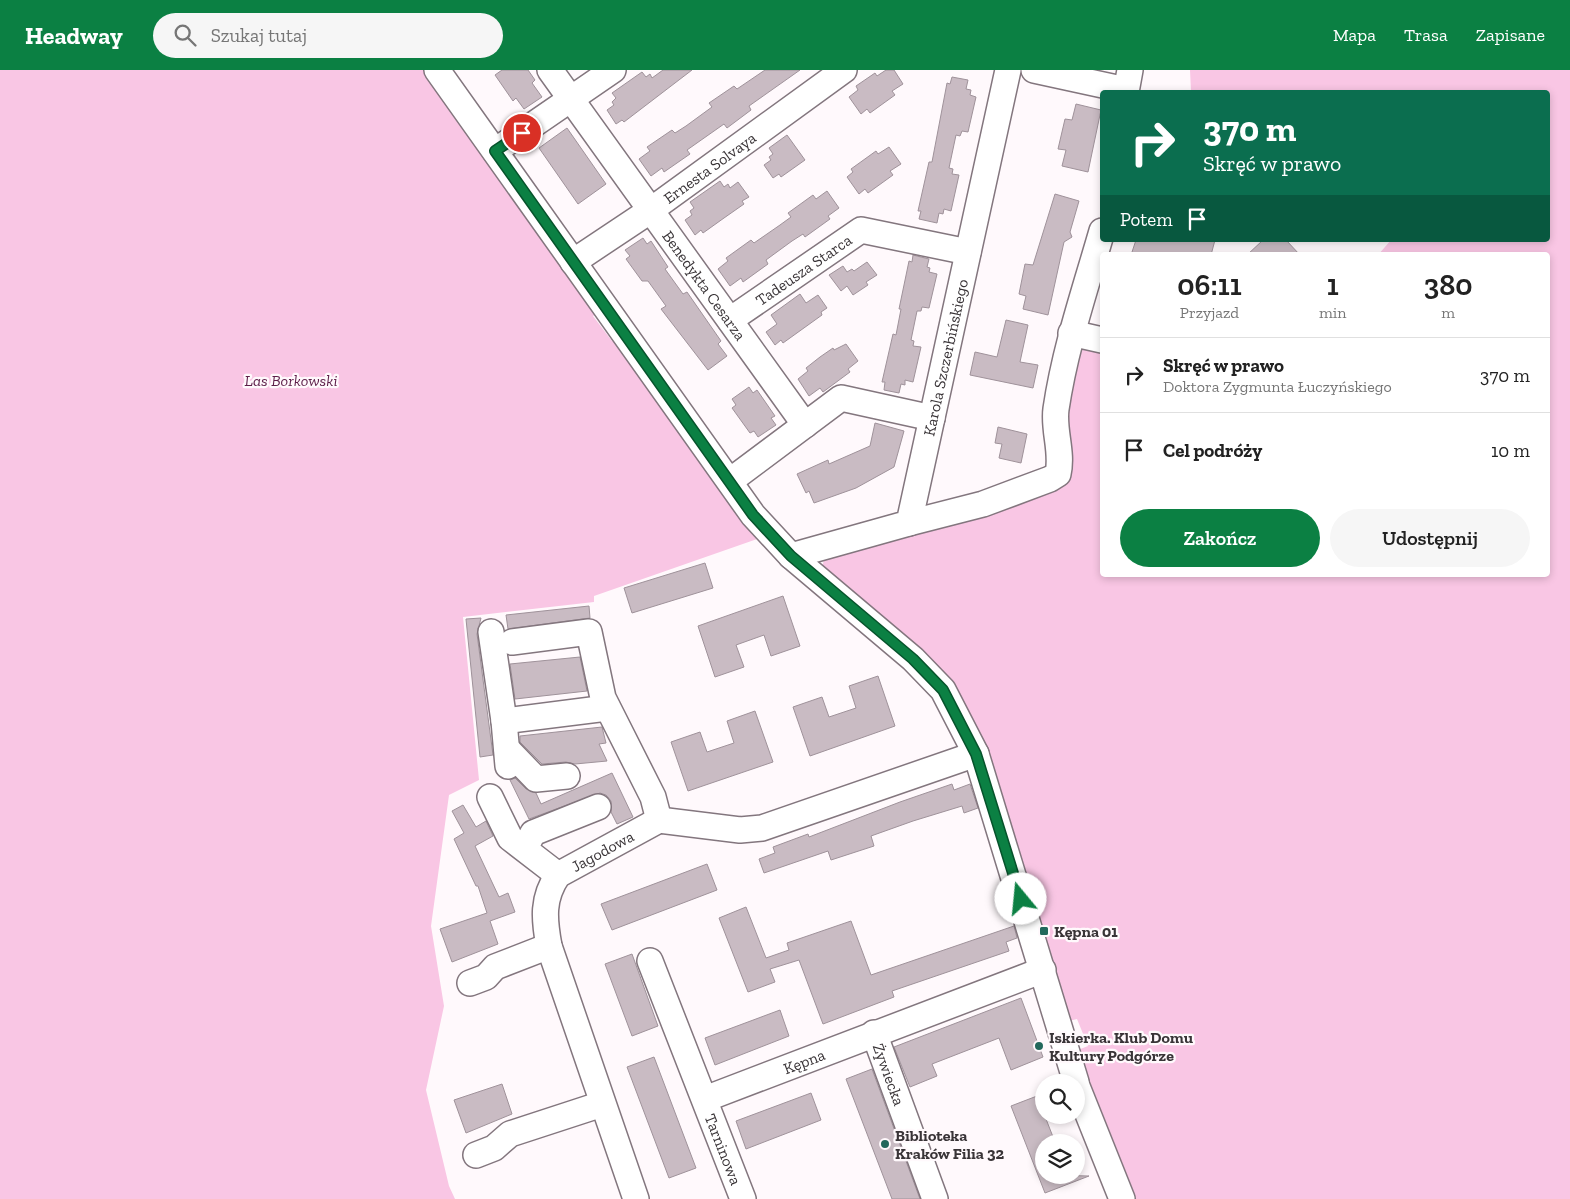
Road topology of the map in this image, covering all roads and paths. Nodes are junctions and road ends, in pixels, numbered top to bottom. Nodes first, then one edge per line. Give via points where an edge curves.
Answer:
1 (437, 70) edge
2 (550, 70) edge
3 (613, 70) edge
4 (844, 70) edge
5 (1008, 70) edge
6 (1034, 70) edge
7 (1127, 84) edge
8 (571, 100) junction
9 (495, 151) junction
10 (651, 210) junction
11 (1100, 238) edge
12 (968, 252) junction
13 (573, 262) junction
14 (730, 320) junction
15 (1071, 333) junction
16 (1100, 340) edge
17 (932, 418) junction
18 (804, 425) junction
19 (730, 481) junction
20 (909, 523) junction
21 (791, 556) junction
22 (606, 708) junction
23 (504, 721) junction
24 (976, 754) junction
25 (567, 776) dead end
26 (490, 797) dead end
27 (598, 807) dead end
28 (659, 820) junction
29 (525, 848) junction
30 (558, 875) junction
31 (549, 946) junction
32 (650, 961) dead end
33 (1043, 970) junction
34 (470, 983) dead end
35 (874, 1034) junction
36 (1073, 1074) edge
37 (705, 1099) junction
38 (602, 1104) junction
39 (1085, 1106) edge
40 (476, 1155) dead end
41 (636, 1199) edge
42 (743, 1199) edge
43 (935, 1199) edge
44 (1122, 1199) edge

1 - 9 street
2 - 8 street, Benedykta Cesarza
3 - 8 street
4 - 10 street, Ernesta Solvaya
5 - 12 street, Karola Szczerbińskiego
6 - 7 street
8 - 9 street
8 - 10 street, Benedykta Cesarza
9 - 13 street
10 - 13 street, Ernesta Solvaya
10 - 14 street, Benedykta Cesarza
11 - 15 street
12 - 14 street, Tadeusza Starca via 861,230
12 - 17 street, Karola Szczerbińskiego
13 - 19 street
14 - 18 street, Benedykta Cesarza
15 - 16 street
15 - 20 street via 1055,412 1058,474 983,504
17 - 18 street via 841,398
17 - 20 street, Karola Szczerbińskiego
18 - 19 street
19 - 21 street via 753,515
20 - 21 street
21 - 24 street via 913,659 943,690
22 - 23 street
22 - 23 street via 589,632 502,637
22 - 28 street via 653,797
23 - 25 street via 507,757 536,779
24 - 28 street via 762,828 740,830
24 - 33 street
26 - 29 street via 510,838
27 - 29 street via 533,833
28 - 30 street, Jagodowa
29 - 30 street
30 - 31 street, Jagodowa via 550,886 544,911
31 - 34 street via 496,967 486,977
31 - 38 street, Jagodowa
32 - 37 street
33 - 35 street, Kępna
33 - 36 street
35 - 37 street, Kępna
35 - 43 street, Żywiecka
37 - 42 street, Tarninowa
38 - 40 street via 510,1134 494,1148
38 - 41 street, Jagodowa
39 - 44 street

